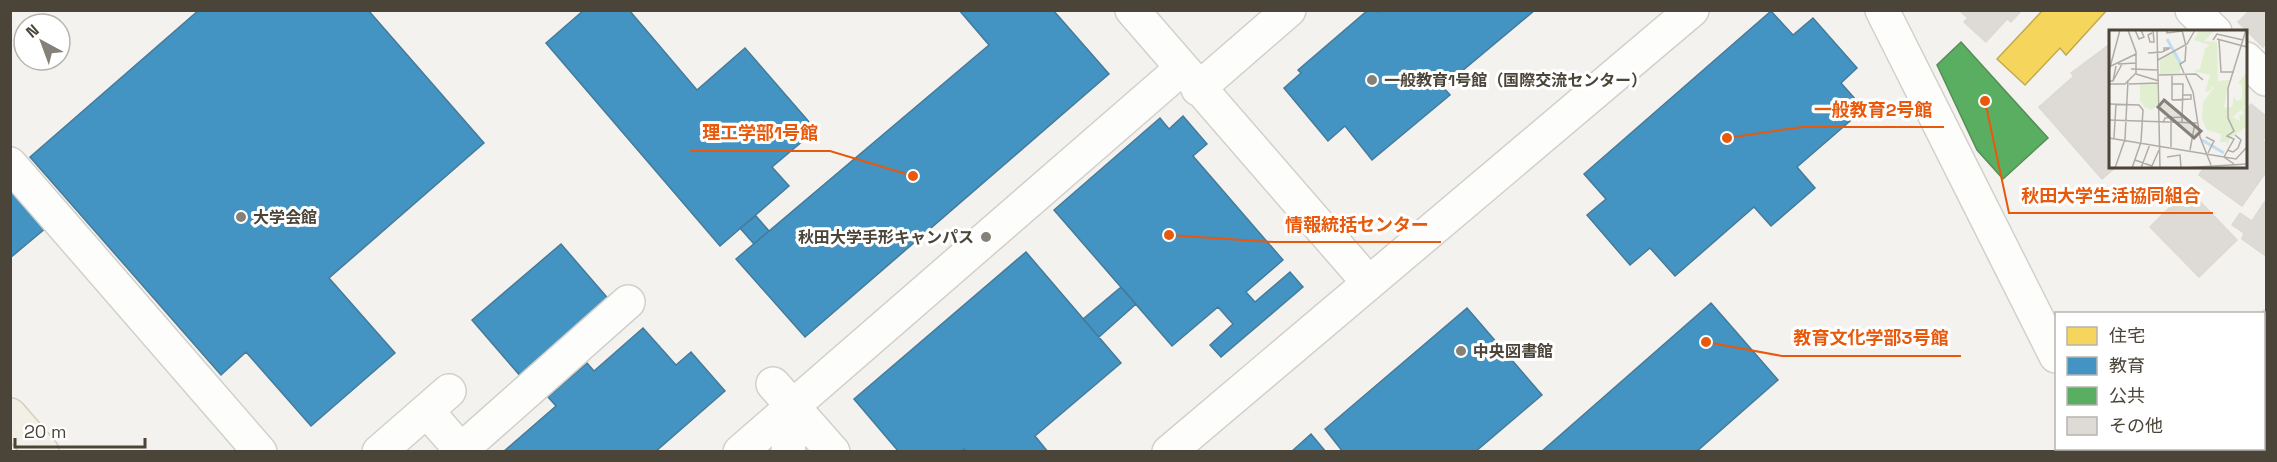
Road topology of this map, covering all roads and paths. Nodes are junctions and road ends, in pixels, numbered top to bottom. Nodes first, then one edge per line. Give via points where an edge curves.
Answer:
1 (1132, 10) edge
2 (1289, 10) edge
3 (1692, 10) edge
4 (1882, 10) edge
5 (2192, 10) edge
6 (2213, 30) edge
7 (2247, 60) edge
8 (1190, 79) junction
9 (2266, 79) edge
10 (10, 164) edge
11 (1369, 283) junction
12 (628, 302) dead end
13 (2055, 354) edge
14 (783, 395) junction
15 (10, 415) edge
16 (42, 452) edge
17 (260, 452) edge
18 (379, 452) edge
19 (740, 452) edge
20 (788, 452) edge
21 (834, 452) edge
22 (1169, 452) edge

1 - 8 street
2 - 8 street
3 - 11 street
4 - 13 street
5 - 6 street
7 - 9 street
8 - 11 street
8 - 14 street
10 - 17 street
11 - 22 street
12 - 18 street via 461,450 438,401
14 - 19 street
14 - 20 street
14 - 21 street
15 - 16 main road

